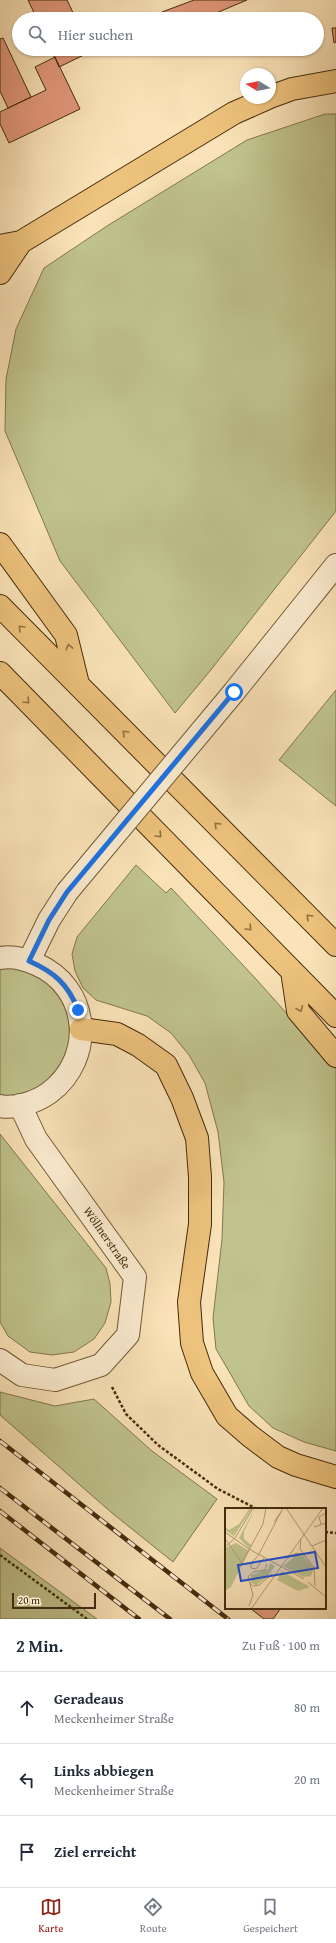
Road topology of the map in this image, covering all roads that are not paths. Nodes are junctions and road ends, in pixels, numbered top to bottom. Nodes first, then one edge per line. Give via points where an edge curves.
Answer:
1 (336, 81) edge
2 (276, 95) edge
3 (255, 104) edge
4 (10, 244) edge
5 (0, 273) edge
6 (0, 544) edge
7 (336, 565) edge
8 (0, 606) edge
9 (0, 673) edge
10 (78, 685) junction
11 (336, 945) edge
12 (0, 958) edge
13 (29, 961) junction
14 (292, 971) junction
15 (336, 1016) edge
16 (81, 1029) junction
17 (336, 1056) edge
18 (10, 1106) edge
19 (0, 1360) edge
20 (296, 1465) junction
21 (336, 1466) edge
22 (336, 1477) edge

1 - 2 highway via 292,89
3 - 4 highway via 234,113
4 - 5 highway
10 -> 6 highway via 66,635
7 - 13 street, bridge via 67,892 49,920
10 -> 8 highway
9 -> 14 highway
11 -> 10 highway
12 - 13 street
13 - 16 street via 46,968 66,986 75,1004
14 - 15 highway
14 -> 17 highway via 298,1011
16 - 18 street via 77,1056 71,1071 63,1081 43,1097
16 - 20 highway via 117,1034 166,1065 182,1098 196,1138 200,1177 200,1224 189,1302 192,1342 200,1367 227,1416 278,1457
18 - 19 street, Wöllnerstraße via 135,1277 128,1335 101,1365 55,1380 22,1375
20 - 21 highway
20 - 22 highway

